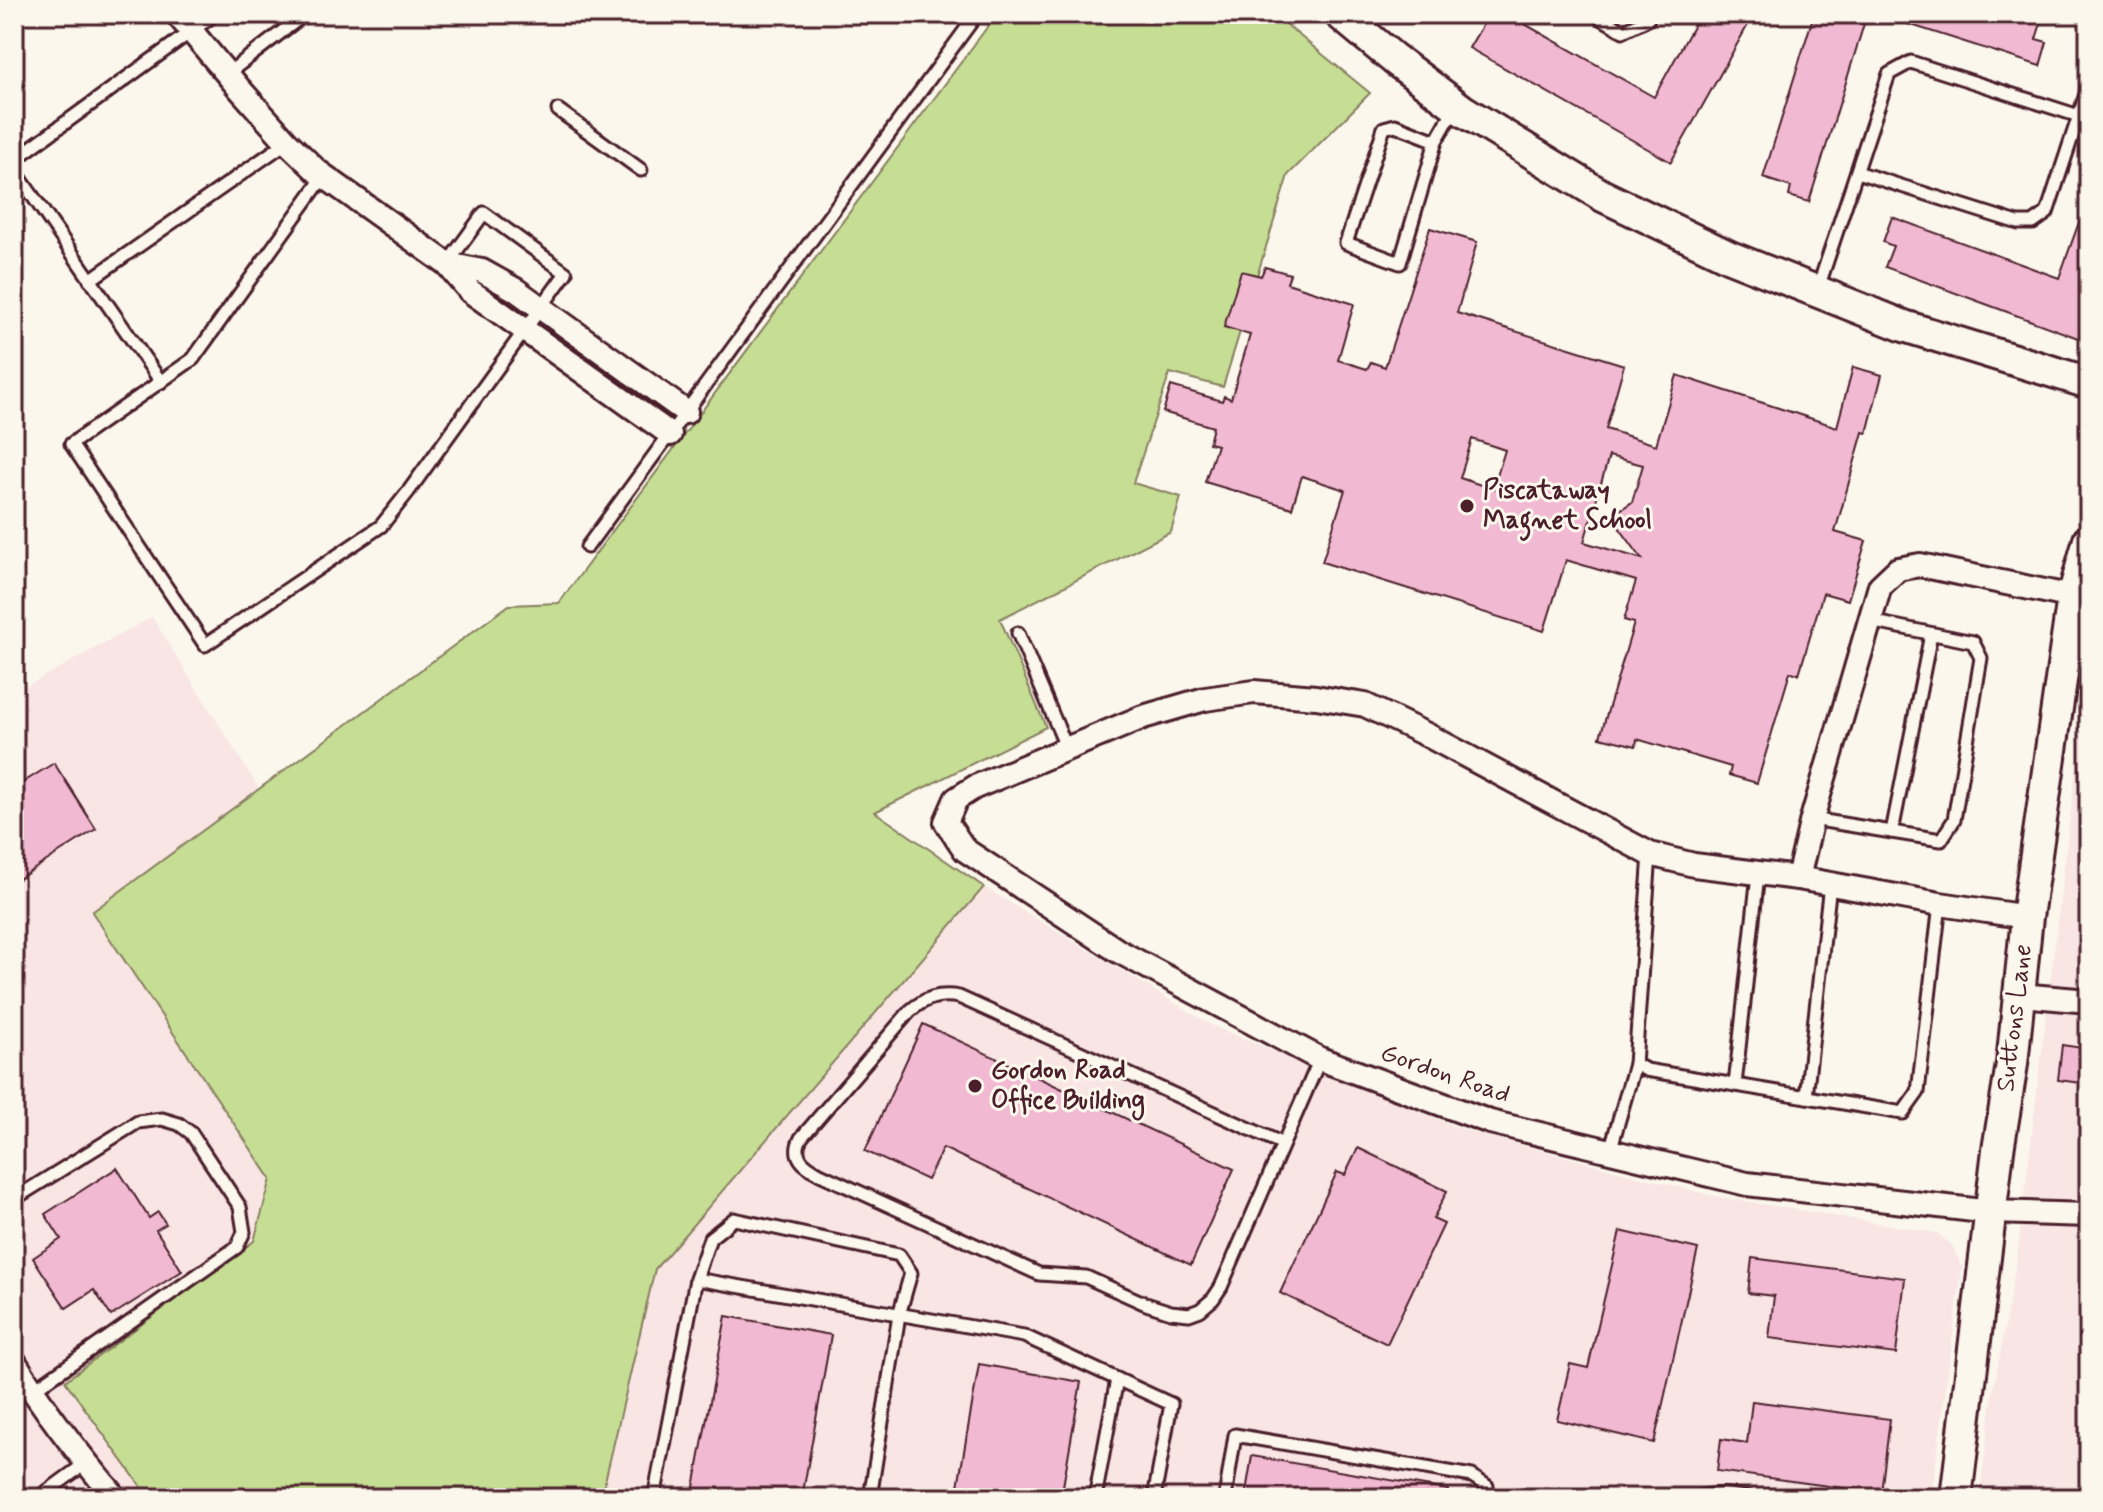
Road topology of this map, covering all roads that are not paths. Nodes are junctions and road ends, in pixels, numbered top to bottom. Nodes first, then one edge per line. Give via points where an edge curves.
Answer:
1 (215, 14) edge
2 (305, 14) edge
3 (977, 14) edge
4 (1340, 14) edge
5 (1594, 14) edge
6 (1649, 14) edge
7 (184, 23) edge
8 (227, 74) junction
9 (2089, 85) edge
10 (1456, 106) junction
11 (558, 110) dead end
12 (2079, 116) junction
13 (1436, 141) junction
14 (287, 142) junction
15 (14, 160) edge
16 (14, 169) edge
17 (641, 170) dead end
18 (1857, 172) junction
19 (324, 176) junction
20 (447, 264) junction
21 (90, 280) junction
22 (1817, 291) junction
23 (541, 308) junction
24 (525, 331) junction
25 (161, 382) junction
26 (2089, 383) edge
27 (686, 412) junction
28 (670, 434) junction
29 (2089, 540) edge
30 (587, 547) dead end
31 (2073, 597) junction
32 (1870, 621) junction
33 (1018, 633) dead end
34 (1931, 634) junction
35 (1067, 749) junction
36 (1812, 819) junction
37 (1892, 832) junction
38 (1650, 854) junction
39 (1758, 874) junction
40 (1798, 878) junction
41 (1830, 884) junction
42 (1940, 904) junction
43 (2027, 917) junction
44 (2020, 995) junction
45 (2089, 1001) edge
46 (1320, 1059) junction
47 (1635, 1064) junction
48 (1735, 1085) junction
49 (1806, 1097) junction
50 (1283, 1144) junction
51 (1610, 1151) junction
52 (14, 1199) edge
53 (1991, 1212) junction
54 (2089, 1215) edge
55 (696, 1279) junction
56 (899, 1315) junction
57 (14, 1361) edge
58 (1117, 1379) junction
59 (32, 1391) junction
60 (86, 1463) junction
61 (53, 1494) edge
62 (38, 1498) edge
63 (116, 1498) edge
64 (654, 1498) edge
65 (870, 1498) edge
66 (1095, 1498) edge
67 (1154, 1498) edge
68 (1225, 1498) edge
69 (1488, 1498) edge
70 (1696, 1498) edge
71 (1750, 1498) edge
72 (1956, 1498) edge

1 - 7 lane
2 - 8 lane
3 - 27 lane
4 - 10 street
5 - 6 lane via 1623,31
7 - 8 street
7 - 15 lane
8 - 14 street
9 - 12 lane
10 - 13 lane
10 - 22 street via 1603,196 1730,257
11 - 17 lane
12 - 18 lane via 2047,213 2033,223 2018,223
12 - 18 lane via 1911,62 1889,74
13 - 13 lane via 1400,263 1346,243 1384,128 1395,125
14 - 19 street
14 - 21 lane
16 - 21 lane
18 - 22 lane
19 - 20 street
19 - 25 lane via 193,359
20 - 23 street via 482,271
20 - 23 lane via 484,213 566,273
20 - 24 street via 470,291
21 - 25 lane
22 - 26 street via 1904,326
23 - 24 lane
23 - 27 street
24 - 25 lane via 381,526 205,645 71,444
24 - 28 street
27 - 28 lane
28 - 30 lane
29 - 31 street, Suttons Lane
31 - 32 street via 1920,565 1898,569 1880,586
31 - 43 street, Suttons Lane
32 - 34 lane
32 - 36 street
33 - 35 lane
34 - 37 lane
34 - 37 lane via 1973,642 1981,658 1954,820 1941,840
35 - 38 street via 1143,717 1205,699 1254,692 1365,705
35 - 46 street, Gordon Road via 956,799 946,822 965,850 1118,951
36 - 37 lane
36 - 40 street
38 - 39 street
38 - 47 lane
39 - 40 street
39 - 48 lane
40 - 41 street
41 - 42 street
41 - 49 lane
42 - 43 street
42 - 49 lane via 1918,1092 1903,1113
43 - 44 street, Suttons Lane
44 - 45 street
44 - 53 street, Suttons Lane
46 - 50 lane
46 - 51 street, Gordon Road via 1490,1122
47 - 48 lane
47 - 51 lane
48 - 49 lane
50 - 50 lane via 1221,1287 1200,1310 1189,1314 1146,1304 1086,1277 1039,1274 806,1167 796,1146 910,1011 939,995 959,997
51 - 53 street, Gordon Road via 1747,1184
52 - 59 lane via 138,1122 162,1119 191,1133 240,1207 244,1232 237,1247
53 - 54 street, Gordon Road
53 - 72 street, Suttons Lane
55 - 56 lane
55 - 56 lane via 710,1238 734,1219 899,1255 911,1273
55 - 64 lane
56 - 58 lane via 1024,1336
56 - 65 lane
57 - 59 street
58 - 66 lane
58 - 67 lane via 1171,1404
59 - 60 street
60 - 61 lane
60 - 63 street
61 - 62 lane
68 - 69 lane via 1235,1435 1472,1476 1487,1486
70 - 71 lane

